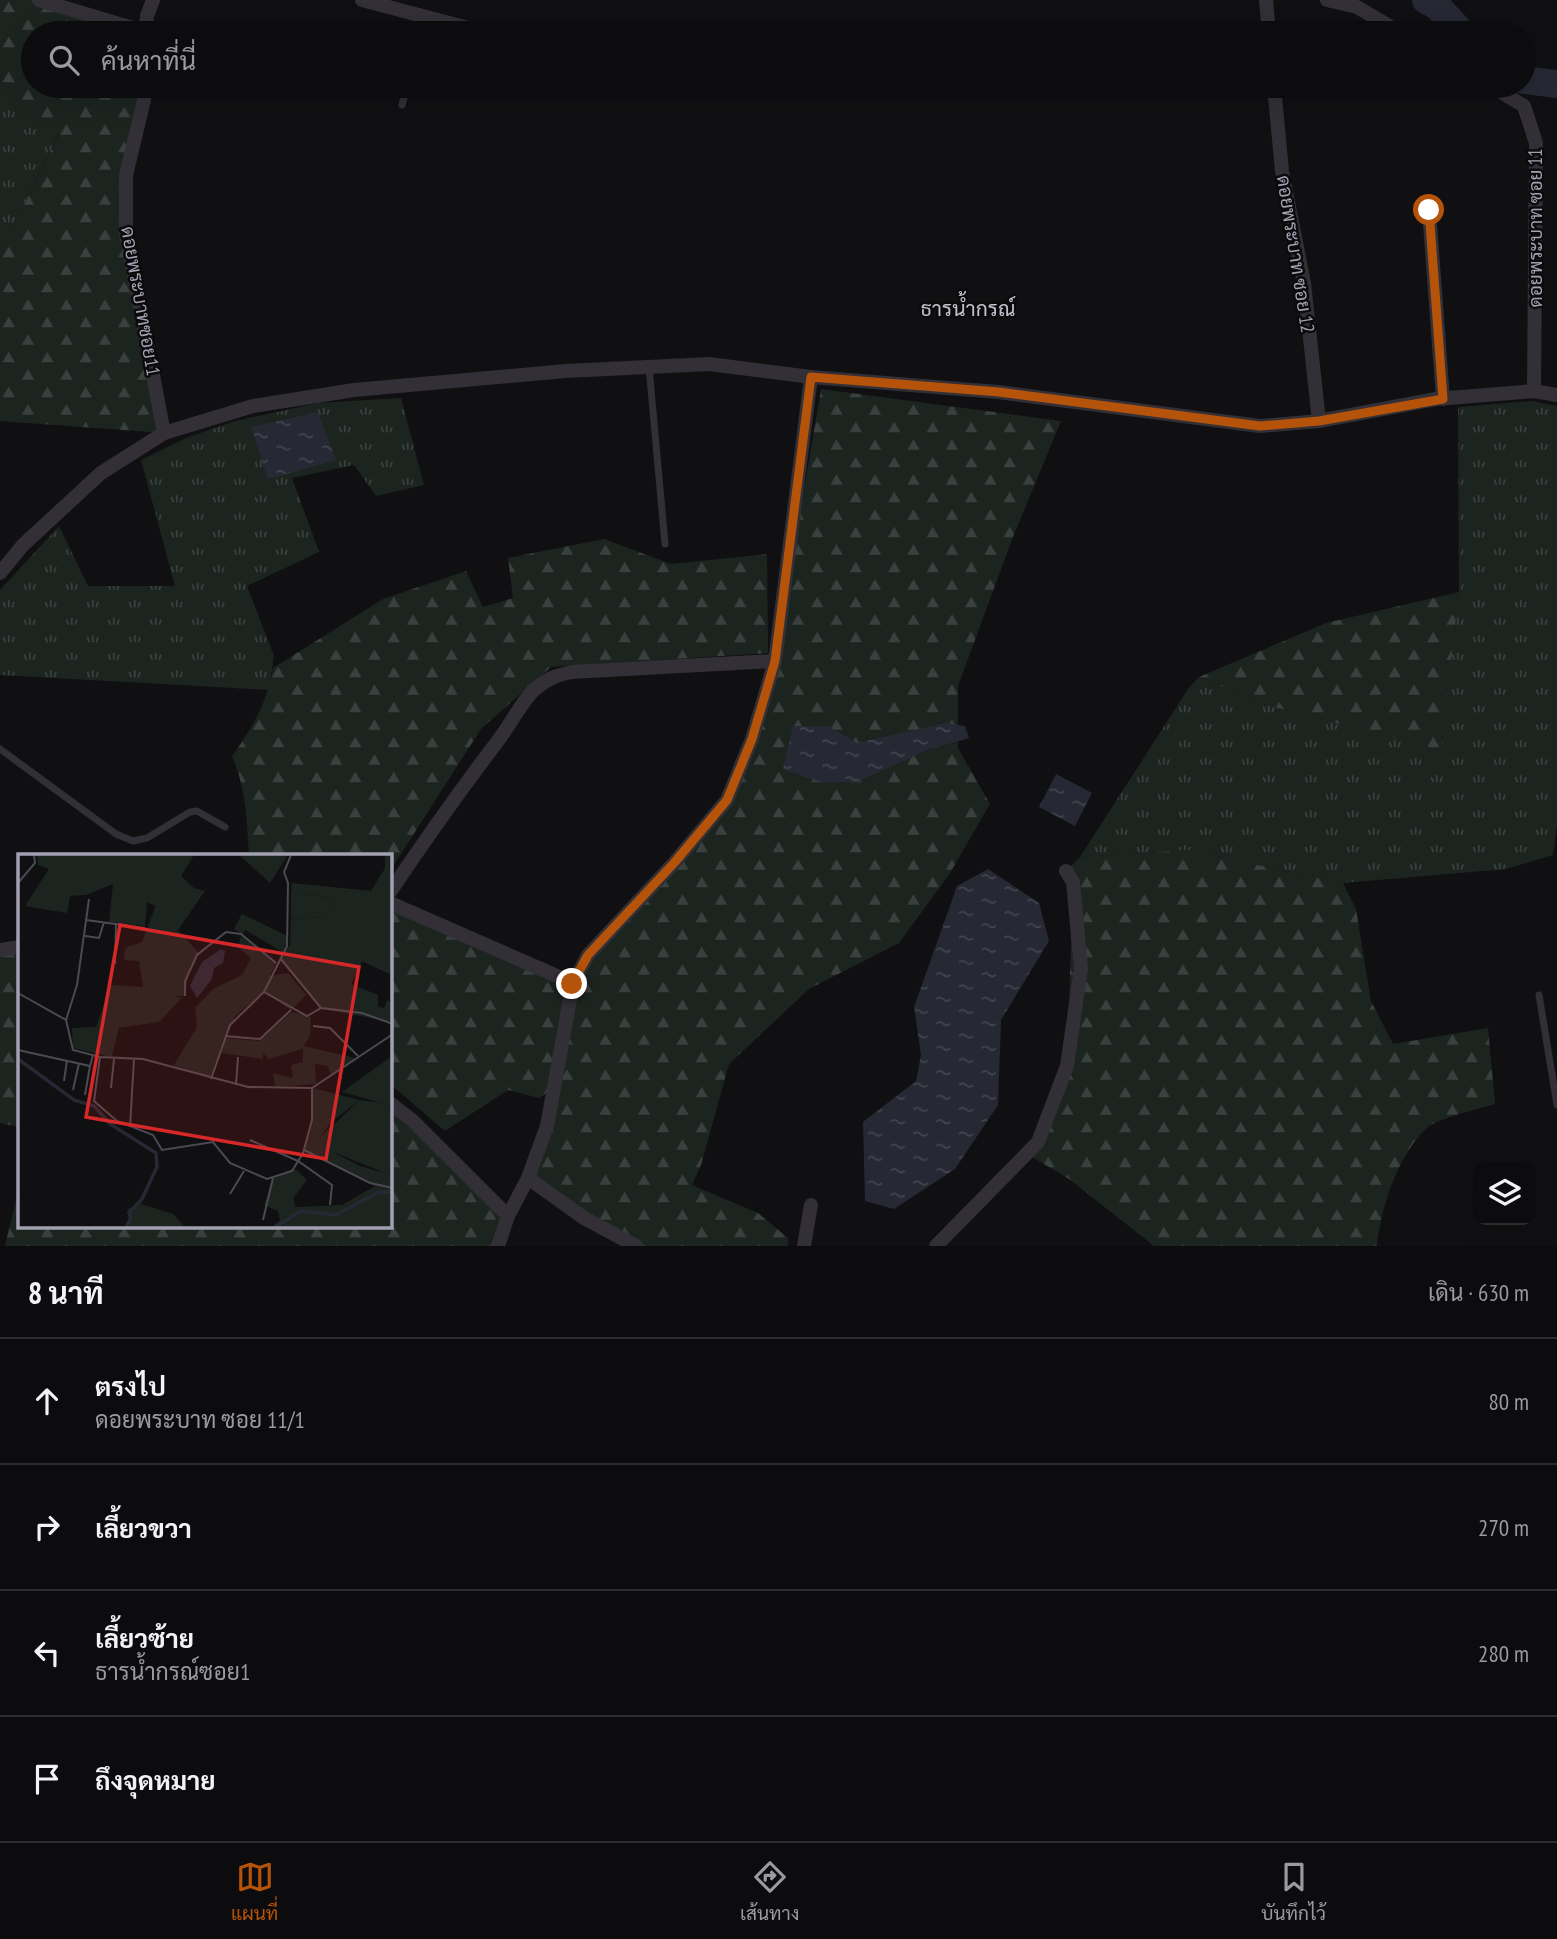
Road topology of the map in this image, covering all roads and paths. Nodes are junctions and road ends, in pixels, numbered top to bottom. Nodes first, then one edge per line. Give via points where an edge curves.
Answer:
1 (39, 0) edge
2 (153, 0) edge
3 (362, 0) edge
4 (1266, 0) edge
5 (1327, 0) edge
6 (417, 15) junction
7 (109, 21) edge
8 (146, 21) edge
9 (416, 21) edge
10 (440, 21) edge
11 (1268, 21) edge
12 (1380, 21) edge
13 (144, 98) edge
14 (403, 98) edge
15 (1275, 98) edge
16 (1511, 98) edge
17 (401, 105) dead end
18 (1429, 210) dead end
19 (649, 366) junction
20 (811, 377) junction
21 (1534, 391) junction
22 (1557, 395) edge
23 (1443, 399) junction
24 (1319, 421) junction
25 (164, 433) junction
26 (665, 544) dead end
27 (0, 573) edge
28 (775, 661) junction
29 (0, 749) edge
30 (225, 827) dead end
31 (1066, 871) dead end
32 (392, 889) edge
33 (392, 904) edge
34 (18, 947) edge
35 (0, 950) edge
36 (572, 984) junction
37 (1539, 995) dead end
38 (392, 1105) edge
39 (1557, 1105) edge
40 (528, 1178) junction
41 (811, 1205) dead end
42 (508, 1216) junction
43 (498, 1246) edge
44 (636, 1246) edge
45 (804, 1246) edge
46 (936, 1246) edge

1 - 7 street
2 - 8 street
3 - 6 street
4 - 11 street
5 - 12 street via 1357,8
6 - 9 lane
6 - 10 street
13 - 25 street, ดอยพระบาทซอย11 via 126,174 127,233
14 - 17 lane
15 - 24 street, ดอยพระบาท ซอย 12 via 1282,171 1304,283
16 - 21 street, ดอยพระบาท ซอย 11 via 1524,106 1536,143
18 - 23 street
19 - 20 street via 709,365
19 - 25 street via 354,390 253,406
19 - 26 lane
20 - 24 street via 999,392 1260,426
20 - 28 street
21 - 22 street
21 - 23 street
23 - 24 street
25 - 27 street via 101,472 23,545
28 - 32 street via 572,672 545,681 531,693
28 - 36 street via 752,739 727,800 588,955
29 - 30 lane via 116,834 133,841 147,838 190,812 197,811
31 - 46 street via 1073,882 1081,968 1067,1066 1038,1142
33 - 36 street
34 - 35 street
36 - 40 street via 547,1126
37 - 39 lane
38 - 42 street
40 - 42 street
40 - 44 street via 584,1218
41 - 45 street
42 - 43 street

